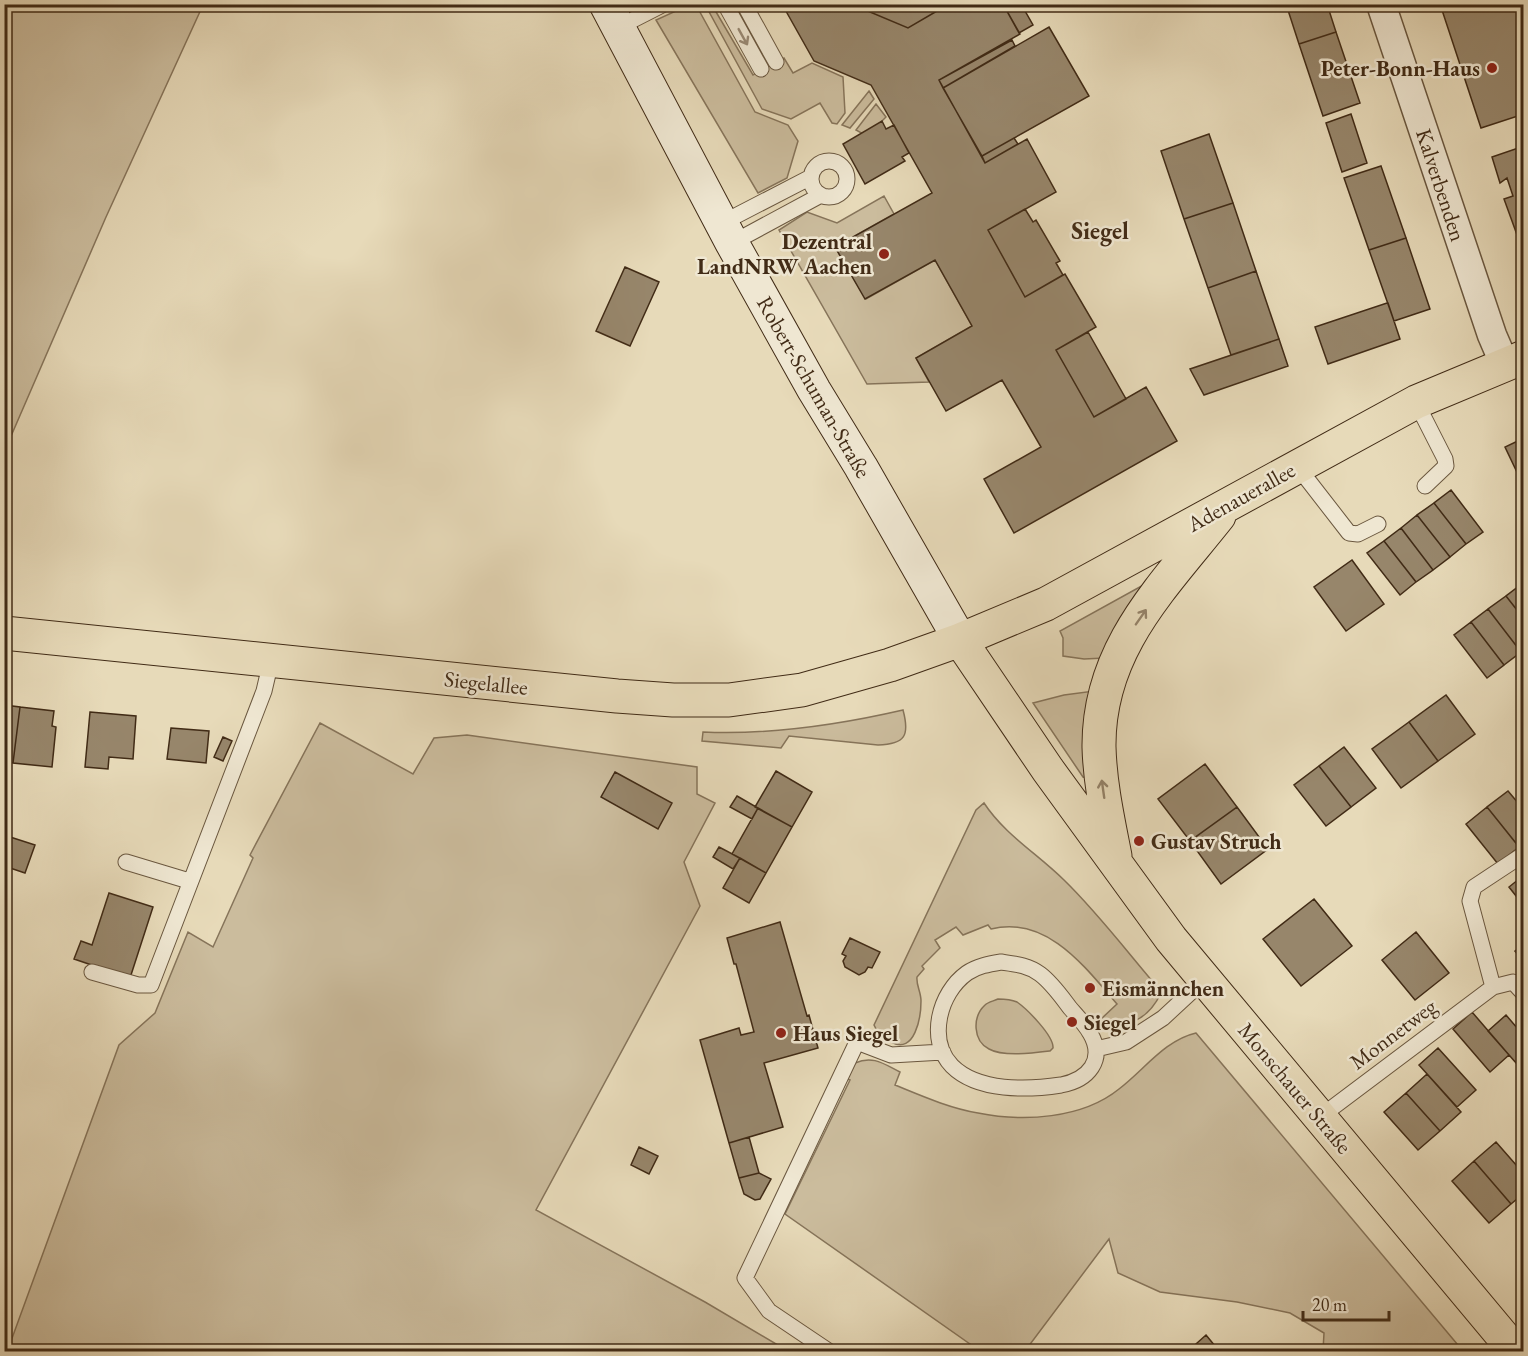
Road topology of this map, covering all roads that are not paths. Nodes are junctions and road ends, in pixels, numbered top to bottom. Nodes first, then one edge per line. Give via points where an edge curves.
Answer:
1 (664, 4) edge
2 (725, 4) edge
3 (744, 4) edge
4 (1381, 4) edge
5 (612, 16) edge
6 (776, 62) dead end
7 (761, 69) dead end
8 (811, 177) junction
9 (821, 195) junction
10 (727, 233) junction
11 (1514, 360) edge
12 (1416, 402) junction
13 (1297, 466) junction
14 (1425, 486) dead end
15 (1227, 506) junction
16 (1378, 524) dead end
17 (4, 633) edge
18 (960, 640) junction
19 (270, 661) junction
20 (1524, 854) edge
21 (126, 862) dead end
22 (1117, 867) junction
23 (189, 881) junction
24 (93, 972) dead end
25 (1204, 980) junction
26 (1493, 987) junction
27 (1524, 994) edge
28 (1096, 1049) junction
29 (943, 1053) junction
30 (1320, 1117) junction
31 (830, 1352) edge
32 (1516, 1352) edge

1 - 5 lane
2 -> 7 lane
3 - 6 lane
4 - 11 street, Kalverbenden via 1488,324
5 - 10 main road, Robert-Schuman-Straße
8 - 9 lane via 813,188
8 - 9 lane via 824,162 836,162 845,169 848,181 843,192 833,197
8 - 10 lane
9 - 10 lane
10 - 18 main road, Robert-Schuman-Straße
11 - 12 main road, Adenauerallee
12 - 13 main road, Adenauerallee
12 - 14 lane via 1446,466
13 - 15 main road, Adenauerallee
13 - 16 lane via 1349,532 1358,534
15 - 18 main road, Adenauerallee via 1046,604
22 -> 15 main road via 1102,787 1099,746 1102,706 1112,667 1127,636
17 - 19 main road, Siegelallee
18 - 19 main road, Siegelallee via 802,690 729,700 617,696
18 - 22 main road, Monschauer Straße
19 - 23 lane via 264,691
20 - 26 lane via 1474,887 1470,901
21 - 23 lane
22 - 25 main road, Monschauer Straße
23 - 24 lane via 151,985
25 - 28 lane via 1163,1018 1126,1042
25 - 30 main road, Monschauer Straße
26 - 27 lane via 1513,982
26 - 30 lane, Monnetweg
28 - 29 lane via 1089,1073 1078,1080 1029,1088 974,1080 952,1065
28 - 29 lane via 1091,1034 1055,988 1023,965 1001,962 968,973 948,996 938,1030
29 - 31 lane via 891,1055 857,1042 745,1278 769,1311
30 - 32 main road, Monschauer Straße

